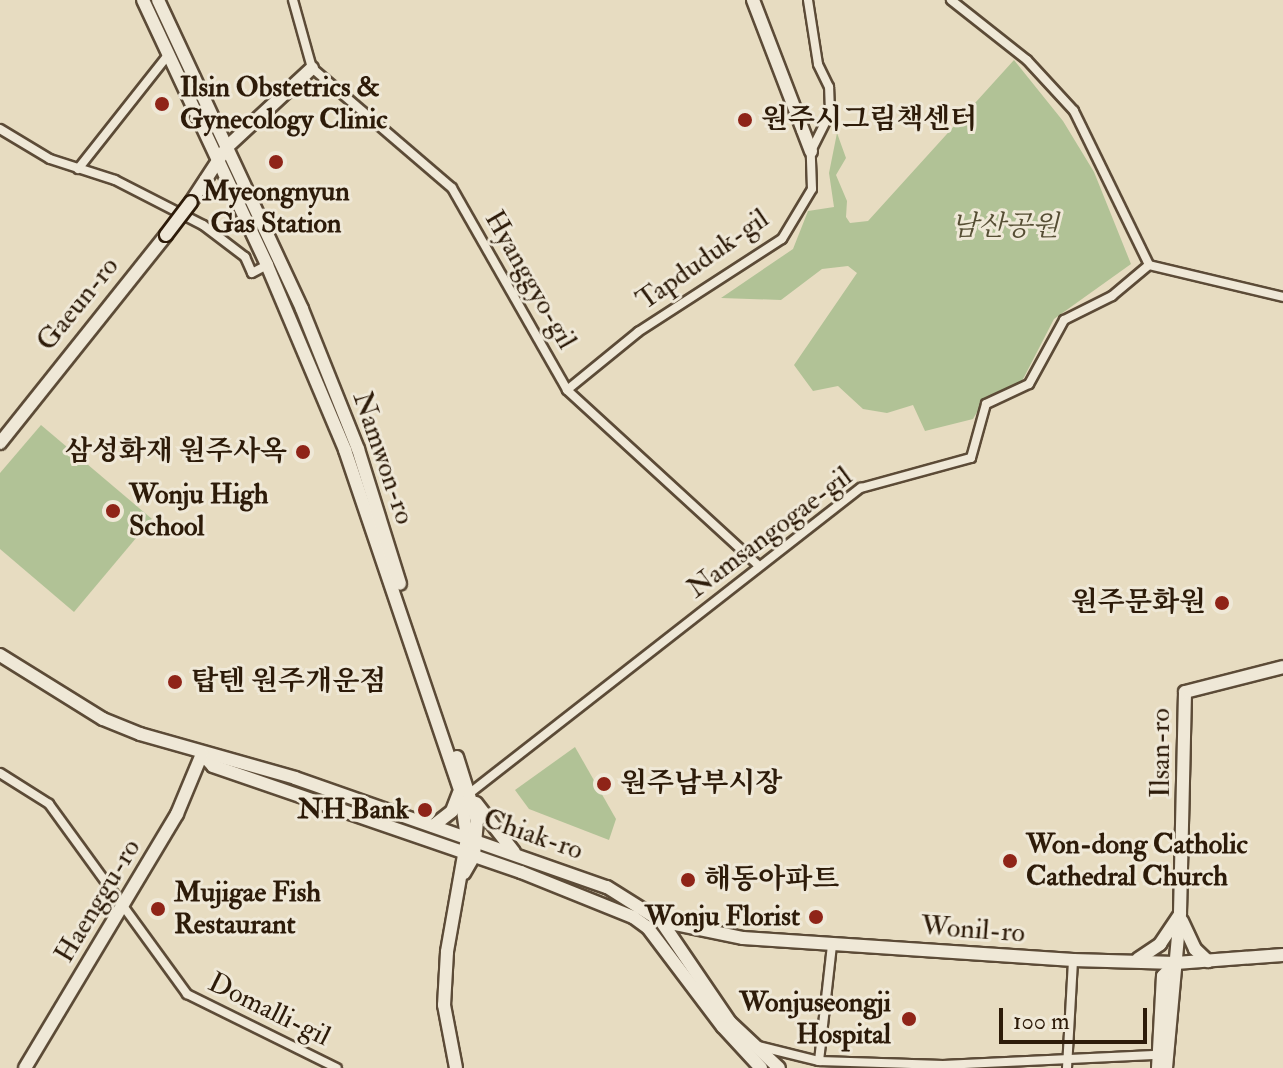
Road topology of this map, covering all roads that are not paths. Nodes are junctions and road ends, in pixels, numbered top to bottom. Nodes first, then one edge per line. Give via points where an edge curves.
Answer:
1 (143, 0) edge
2 (158, 0) edge
3 (293, 0) edge
4 (753, 0) edge
5 (808, 0) edge
6 (951, 0) edge
7 (168, 55) junction
8 (312, 68) junction
9 (0, 129) edge
10 (227, 147) junction
11 (811, 151) junction
12 (216, 161) junction
13 (78, 169) junction
14 (267, 265) junction
15 (1149, 265) junction
16 (1283, 297) edge
17 (567, 390) junction
18 (0, 443) edge
19 (759, 566) junction
20 (0, 655) edge
21 (1283, 667) edge
22 (202, 754) junction
23 (0, 773) edge
24 (465, 791) junction
25 (433, 826) junction
26 (471, 840) junction
27 (469, 854) junction
28 (516, 854) junction
29 (124, 906) junction
30 (1180, 913) junction
31 (661, 921) junction
32 (832, 946) junction
33 (1283, 955) edge
34 (1073, 960) junction
35 (1208, 961) junction
36 (1129, 962) junction
37 (1176, 963) junction
38 (750, 1043) junction
39 (1068, 1057) junction
40 (819, 1061) junction
41 (1162, 1061) edge
42 (807, 1064) edge
43 (25, 1068) edge
44 (337, 1068) edge
45 (456, 1068) edge
46 (761, 1068) edge
47 (779, 1068) edge
48 (1067, 1068) edge

1 - 7 street, Namwon-ro
2 - 10 street, Namwon-ro
3 - 8 street
4 - 11 street
5 - 11 street, Tapduduk-gil via 830,113
6 - 15 street via 1027,60 1074,111
7 - 12 street, Namwon-ro
7 - 13 street
8 - 10 street
8 - 17 street, Hyanggyo-gil via 376,117 452,188
9 - 13 street
10 - 12 street
10 - 24 street, Namwon-ro via 302,309 358,449
11 - 17 street, Tapduduk-gil via 812,189 782,239 638,332
12 - 14 street, Namwon-ro
12 - 18 street, Gaeun-ro, bridge via 166,235
13 - 14 street via 115,180 203,225 245,257 252,273
14 - 24 street, Namwon-ro via 345,450
15 - 16 street
15 - 19 street, Namsangogae-gil via 1112,296 1064,320 1029,384 986,404 971,458 872,482
17 - 19 street, Hyanggyo-gil
19 - 24 street, Namsangogae-gil
20 - 22 street, Chiak-ro via 103,719
21 - 30 street, Ilsan-ro via 1185,692
22 - 25 street, Chiak-ro via 243,761
22 - 27 street, Chiak-ro via 213,766
22 - 29 street, Haenggu-ro via 177,814
23 - 29 street, Domalli-gil via 49,804
24 - 25 street
24 - 26 street, Namwon-ro
24 - 28 street
25 - 26 street, Chiak-ro
26 - 27 street
26 - 28 street, Chiak-ro
27 - 45 street via 447,952 444,1005
27 - 46 street, Chiak-ro via 633,917 648,928 701,1001
28 - 31 street, Chiak-ro via 607,887
29 - 43 street, Haenggu-ro
29 - 44 street, Domalli-gil via 187,994
30 - 35 street via 1185,934
30 - 36 street via 1149,955
30 - 37 street, Ilsan-ro
31 - 32 street, Wonil-ro via 703,933
31 - 38 street, Chiak-ro via 709,996
32 - 34 street, Wonil-ro
32 - 40 street
33 - 35 street, Wonil-ro
34 - 36 street, Wonil-ro
34 - 39 street
35 - 37 street, Wonil-ro
36 - 37 street, Wonil-ro
37 - 41 street, Ilsan-ro
38 - 42 street
38 - 47 street, Chiak-ro
39 - 40 street via 943,1065
39 - 41 street
39 - 48 street
40 - 42 street

